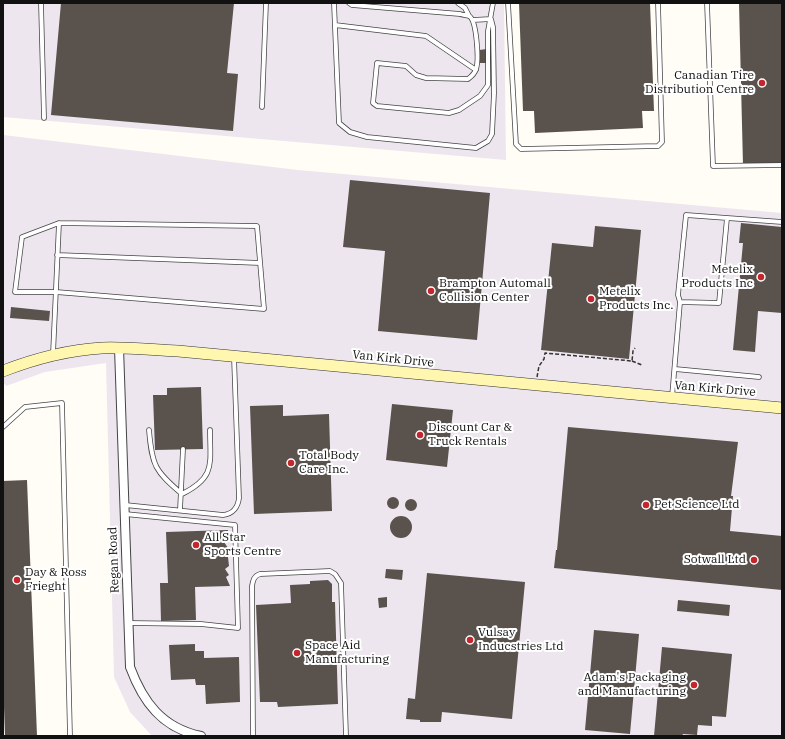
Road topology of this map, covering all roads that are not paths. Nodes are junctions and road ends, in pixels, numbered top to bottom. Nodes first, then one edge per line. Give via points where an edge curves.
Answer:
1 (41, 3) edge
2 (266, 3) edge
3 (334, 3) edge
4 (350, 3) edge
5 (453, 3) edge
6 (460, 3) edge
7 (493, 3) edge
8 (508, 3) edge
9 (658, 3) edge
10 (707, 3) edge
11 (469, 16) junction
12 (491, 19) junction
13 (473, 20) junction
14 (335, 25) junction
15 (476, 70) junction
16 (262, 107) dead end
17 (44, 118) dead end
18 (782, 165) edge
19 (727, 218) junction
20 (782, 222) edge
21 (59, 223) junction
22 (57, 256) junction
23 (260, 263) junction
24 (56, 292) junction
25 (680, 302) junction
26 (119, 348) junction
27 (53, 356) junction
28 (234, 357) junction
29 (675, 369) junction
30 (3, 371) edge
31 (759, 377) dead end
32 (672, 398) junction
33 (782, 408) edge
34 (3, 427) edge
35 (149, 430) dead end
36 (210, 430) dead end
37 (183, 449) dead end
38 (182, 494) junction
39 (124, 505) junction
40 (180, 510) junction
41 (125, 514) junction
42 (128, 623) junction
43 (70, 736) edge
44 (201, 736) edge
45 (253, 736) edge
46 (346, 736) edge

1 - 17 lane
2 - 16 lane
3 - 14 lane
4 - 11 lane
5 - 6 lane
6 - 11 lane
7 - 12 lane
8 - 9 lane via 516,144 521,149 658,146 662,142
10 - 18 lane via 713,166
11 - 13 lane
12 - 13 lane
12 - 14 lane via 494,80 492,134 488,141 476,148 367,137 350,132 338,123
12 - 15 lane via 488,31 489,81 480,96 459,110 449,113 385,108 373,103 377,63 406,66 416,75 426,78 464,80 472,76
13 - 15 lane via 476,32
14 - 15 lane via 426,36
19 - 20 lane
19 - 25 lane via 719,303
19 - 25 lane via 686,215 678,295
21 - 22 lane
21 - 23 lane via 257,226
21 - 24 lane via 22,237 15,292
22 - 23 lane
22 - 24 lane
23 - 24 lane via 264,309
24 - 27 lane
25 - 29 lane
26 - 27 street, Van Kirk Drive via 100,348
26 - 28 street, Van Kirk Drive
26 - 39 street, Regan Road
27 - 30 street, Van Kirk Drive via 25,362
28 - 32 street, Van Kirk Drive
28 - 40 lane via 238,503 232,512 223,515
29 - 31 lane
29 - 32 lane
32 - 33 street, Van Kirk Drive
34 - 43 lane via 25,407 62,403
35 - 38 lane via 155,466
36 - 38 lane via 210,455 206,476 200,484
37 - 38 lane
38 - 40 lane
39 - 40 lane
39 - 41 street, Regan Road
41 - 42 street, Regan Road
41 - 42 lane via 235,525 238,628 201,624
42 - 44 street, Regan Road via 130,667 152,710 186,732
45 - 46 lane via 253,581 260,574 330,571 341,583

